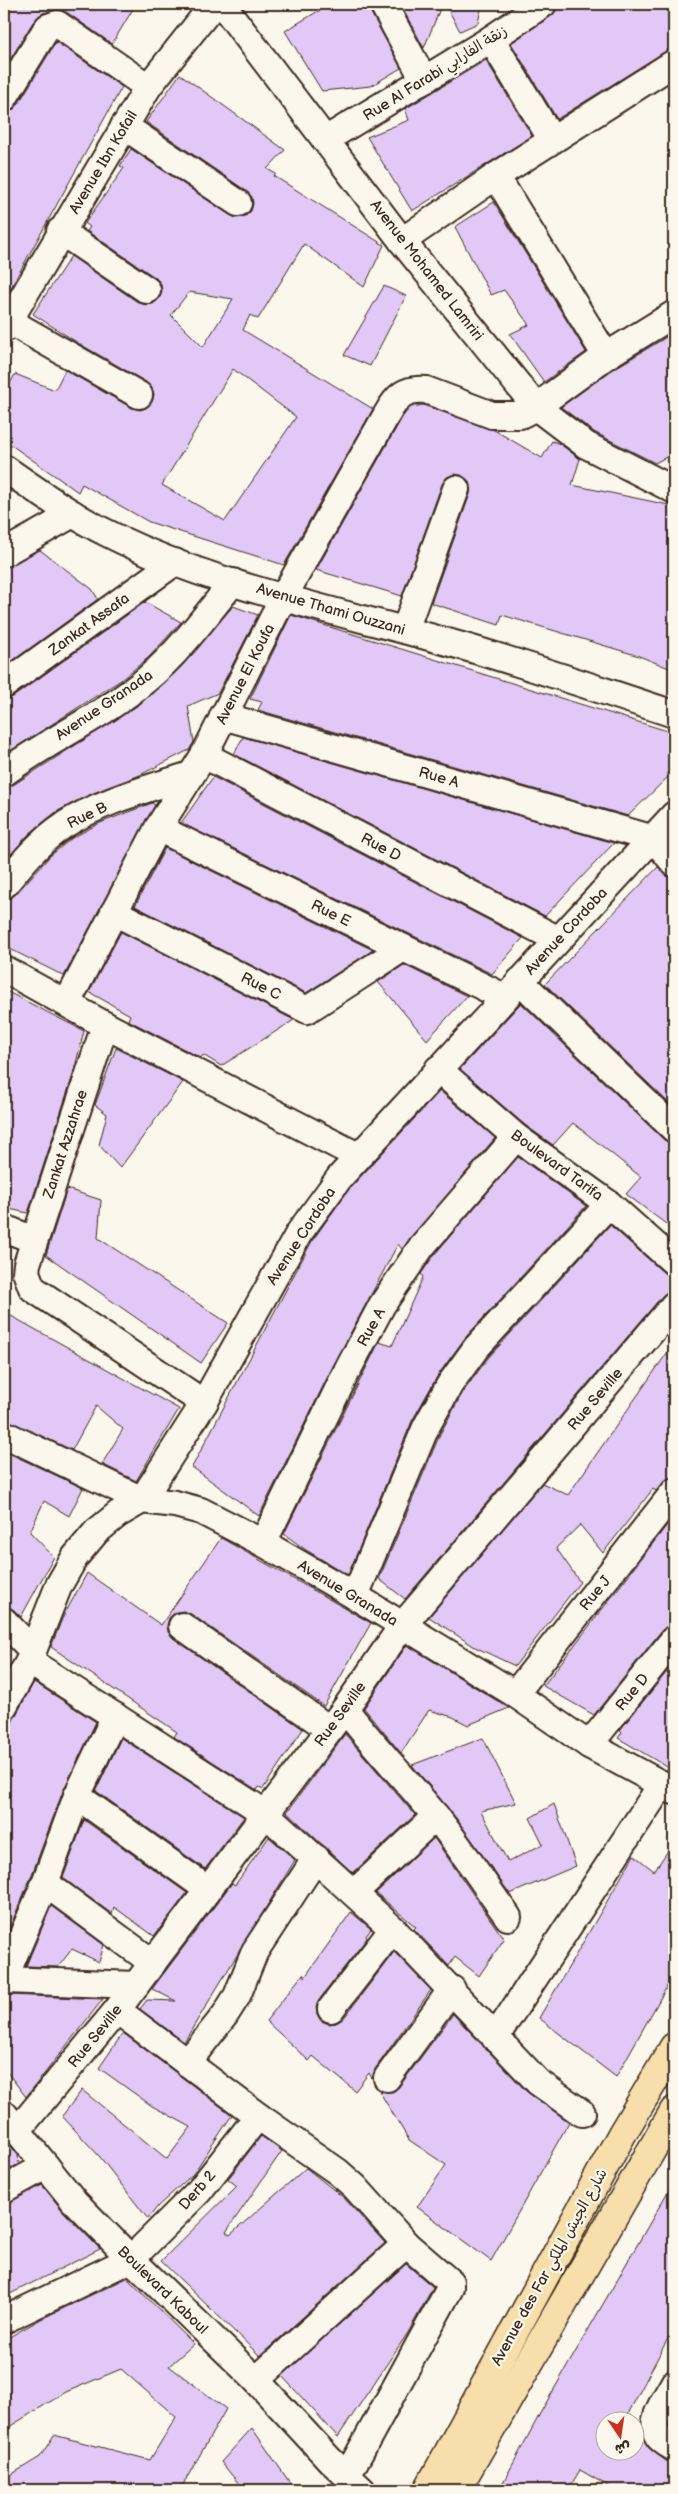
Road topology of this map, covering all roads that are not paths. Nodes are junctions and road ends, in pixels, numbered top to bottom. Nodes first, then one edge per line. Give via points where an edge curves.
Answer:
1 (214, 4) edge
2 (222, 4) edge
3 (383, 4) edge
4 (543, 4) edge
5 (491, 39) junction
6 (674, 63) edge
7 (424, 80) junction
8 (148, 87) junction
9 (4, 98) edge
10 (124, 126) junction
11 (325, 140) junction
12 (552, 140) junction
13 (496, 176) junction
14 (238, 203) dead end
15 (60, 231) junction
16 (402, 241) junction
17 (147, 290) dead end
18 (674, 314) edge
19 (6, 325) edge
20 (606, 356) junction
21 (138, 395) dead end
22 (536, 407) junction
23 (4, 468) edge
24 (456, 489) dead end
25 (674, 490) edge
26 (73, 514) junction
27 (4, 553) edge
28 (175, 562) junction
29 (233, 582) junction
30 (284, 596) junction
31 (405, 630) junction
32 (4, 685) edge
33 (674, 714) edge
34 (223, 716) junction
35 (197, 765) junction
36 (4, 773) edge
37 (674, 816) edge
38 (158, 828) junction
39 (654, 839) junction
40 (674, 863) edge
41 (4, 885) edge
42 (114, 912) junction
43 (558, 939) junction
44 (403, 948) junction
45 (4, 969) edge
46 (512, 989) junction
47 (67, 1003) junction
48 (104, 1025) junction
49 (438, 1069) junction
50 (674, 1129) edge
51 (516, 1137) junction
52 (358, 1156) junction
53 (609, 1204) junction
54 (4, 1228) edge
55 (34, 1240) junction
56 (674, 1262) edge
57 (674, 1305) edge
58 (204, 1402) junction
59 (4, 1434) edge
60 (674, 1492) edge
61 (142, 1500) junction
62 (263, 1543) junction
63 (355, 1596) junction
64 (4, 1621) edge
65 (182, 1626) dead end
66 (402, 1626) junction
67 (674, 1639) edge
68 (31, 1656) junction
69 (515, 1694) junction
70 (4, 1706) edge
71 (345, 1709) junction
72 (115, 1716) junction
73 (330, 1729) junction
74 (589, 1745) junction
75 (668, 1788) edge
76 (77, 1796) junction
77 (265, 1813) junction
78 (436, 1816) junction
79 (316, 1858) junction
80 (45, 1883) junction
81 (208, 1889) junction
82 (355, 1892) junction
83 (508, 1917) dead end
84 (393, 1929) junction
85 (153, 1963) junction
86 (4, 1980) edge
87 (136, 1985) junction
88 (452, 1989) junction
89 (117, 2010) junction
90 (331, 2010) dead end
91 (495, 2038) junction
92 (674, 2047) edge
93 (187, 2063) junction
94 (387, 2078) dead end
95 (674, 2111) edge
96 (582, 2112) dead end
97 (258, 2116) junction
98 (10, 2122) edge
99 (46, 2166) junction
100 (4, 2189) edge
101 (406, 2244) junction
102 (131, 2259) junction
103 (4, 2320) edge
104 (256, 2380) junction
105 (674, 2383) edge
106 (674, 2448) edge
107 (346, 2479) edge
108 (428, 2490) edge
109 (456, 2490) edge

1 - 8 street, Avenue Ibn Kofail
2 - 11 street, Avenue Mohamed Lamriri
3 - 7 street
4 - 5 street, Rue Al Farabi زنقة الفارابي
5 - 7 street, Rue Al Farabi زنقة الفارابي
5 - 12 street
6 - 12 street
7 - 11 street, Rue Al Farabi زنقة الفارابي
8 - 9 street via 53,24
8 - 10 street, Avenue Ibn Kofail
10 - 14 street
10 - 15 street, Avenue Ibn Kofail
11 - 16 street, Avenue Mohamed Lamriri
12 - 13 street
13 - 16 street
13 - 20 street
15 - 17 street
15 - 19 street, Avenue Ibn Kofail
16 - 22 street, Avenue Mohamed Lamriri
18 - 20 street
19 - 21 street
20 - 22 street
22 - 25 street, Avenue Mohamed Lamriri via 586,445
22 - 30 street, Avenue El Koufa via 520,415 492,415 426,390 415,389 400,394
23 - 26 street, Avenue Thami Ouzzani
24 - 31 street
26 - 27 street
26 - 28 street, Avenue Thami Ouzzani via 109,534
28 - 29 street, Avenue Thami Ouzzani
28 - 32 street, Zankat Assafa
29 - 30 street, Avenue Thami Ouzzani
29 - 36 street, Avenue Granada via 173,655 146,680
30 - 31 street, Avenue Thami Ouzzani
30 - 34 street, Avenue El Koufa
31 - 33 street, Avenue Thami Ouzzani
34 - 35 street, Avenue El Koufa
34 - 39 street, Rue A
35 - 38 street, Avenue El Koufa
35 - 41 street, Rue B via 64,826 33,851
35 - 43 street, Rue D
37 - 39 street, Avenue Cordoba
38 - 42 street, Avenue El Koufa
38 - 44 street, Rue E
39 - 40 street
39 - 43 street, Avenue Cordoba
42 - 44 street, Rue C via 308,1010
42 - 47 street, Avenue El Koufa
43 - 46 street, Avenue Cordoba
44 - 46 street, Rue E
45 - 47 street
46 - 49 street, Avenue Cordoba
46 - 50 street, Rue E
47 - 48 street
48 - 52 street
48 - 55 street, Zankat Azzahrae
49 - 51 street, Boulevard Tarifa
49 - 52 street, Avenue Cordoba
51 - 53 street, Boulevard Tarifa
51 - 62 street, Rue A via 422,1246 382,1305
52 - 58 street, Avenue Cordoba via 299,1233
53 - 56 street, Boulevard Tarifa
53 - 63 street via 476,1348 450,1384 426,1427
54 - 55 street
55 - 58 street, Zankat Azzahrae via 26,1272 32,1288
57 - 66 street, Rue Seville
58 - 61 street, Avenue Cordoba
59 - 61 street, Avenue Granada
60 - 69 street, Rue J
61 - 62 street, Avenue Granada via 201,1512
61 - 68 street, Avenue Cordoba via 96,1532 75,1557 59,1584
62 - 63 street, Avenue Granada
63 - 66 street, Avenue Granada
64 - 68 street
65 - 73 street
66 - 69 street, Avenue Granada
66 - 71 street, Rue Seville
67 - 74 street, Rue D
68 - 70 street, Avenue Cordoba
68 - 72 street
69 - 74 street, Avenue Granada
71 - 73 street, Rue Seville
71 - 78 street
72 - 76 street
72 - 77 street
73 - 77 street, Rue Seville
74 - 75 street, Avenue Granada
75 - 91 street
76 - 80 street
76 - 81 street
77 - 79 street
77 - 81 street, Rue Seville
78 - 82 street
78 - 83 street
79 - 82 street
79 - 93 street via 255,1951 237,1996 225,2016
80 - 85 street
80 - 86 street
81 - 85 street, Rue Seville
82 - 84 street
84 - 88 street
84 - 90 street
85 - 87 street, Rue Seville
86 - 87 street
87 - 89 street, Rue Seville
88 - 91 street
88 - 94 street
89 - 93 street
89 - 98 street, Rue Seville
91 - 96 street via 538,2082
92 - 108 main road, Avenue des Far شارع الجيش الملكي via 622,2134
93 - 97 street
95 - 109 main road, Avenue des Far شارع الجيش الملكي
97 - 101 street via 350,2182
97 - 102 street, Derb 2 via 199,2191
98 - 99 street, Boulevard Kaboul
99 - 100 street
99 - 102 street, Boulevard Kaboul via 74,2201
101 - 104 street
101 - 107 street via 448,2278 450,2288
102 - 103 street, Derb 2
102 - 104 street, Boulevard Kaboul
104 - 107 street, Boulevard Kaboul
105 - 106 street via 655,2428 660,2438

